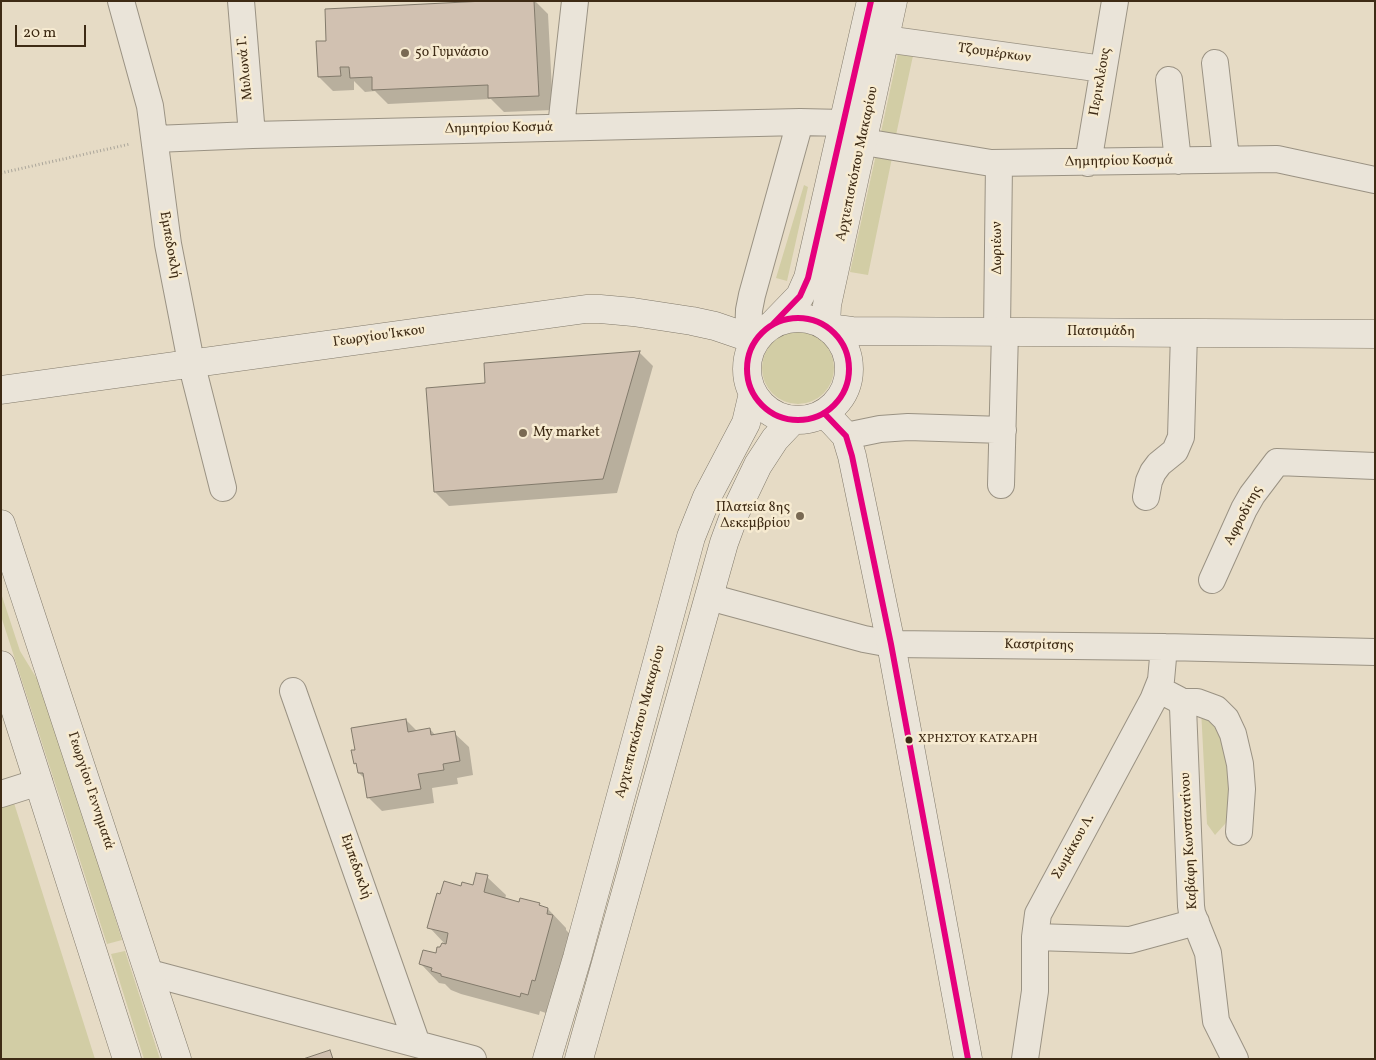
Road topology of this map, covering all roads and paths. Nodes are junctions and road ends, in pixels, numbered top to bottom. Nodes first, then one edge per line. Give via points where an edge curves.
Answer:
1 (121, 1) edge
2 (241, 1) edge
3 (575, 1) edge
4 (871, 1) edge
5 (893, 1) edge
6 (1115, 1) edge
7 (885, 39) junction
8 (1215, 63) dead end
9 (1104, 69) junction
10 (1169, 80) dead end
11 (800, 122) junction
12 (843, 123) junction
13 (561, 127) junction
14 (252, 135) junction
15 (156, 138) junction
16 (864, 142) junction
17 (1226, 158) junction
18 (1178, 161) junction
19 (1088, 162) junction
20 (998, 163) junction
21 (1, 173) edge
22 (1375, 180) edge
23 (827, 327) junction
24 (1001, 332) junction
25 (1184, 333) junction
26 (758, 334) junction
27 (1375, 334) edge
28 (192, 362) junction
29 (1, 390) edge
30 (753, 393) junction
31 (824, 413) junction
32 (793, 420) junction
33 (1003, 430) junction
34 (846, 436) junction
35 (1375, 466) edge
36 (1002, 485) dead end
37 (223, 488) dead end
38 (1146, 497) dead end
39 (1, 524) edge
40 (1212, 580) dead end
41 (709, 597) junction
42 (891, 644) junction
43 (1164, 647) junction
44 (1375, 652) edge
45 (1, 665) edge
46 (1158, 689) junction
47 (292, 691) dead end
48 (1181, 702) junction
49 (39, 782) junction
50 (1, 794) edge
51 (1239, 832) dead end
52 (1196, 922) junction
53 (1035, 937) junction
54 (150, 973) junction
55 (417, 1044) junction
56 (127, 1059) edge
57 (177, 1059) edge
58 (473, 1059) edge
59 (546, 1059) edge
60 (579, 1059) edge
61 (968, 1059) edge
62 (1026, 1059) edge
63 (1235, 1059) edge

1 - 15 street, Εμπεδοκλή
2 - 14 street, Μυλωνά Γ.
3 - 13 street
4 - 12 main road
5 - 7 main road, Αρχιεπισκόπου Μακαρίου
6 - 9 street, Περικλέους
7 - 9 street, Τζουμέρκων
7 - 16 main road, Αρχιεπισκόπου Μακαρίου
8 - 17 street
9 - 19 street, Περικλέους
10 - 18 street
11 - 12 street, Δημητρίου Κοσμά
11 - 13 street, Δημητρίου Κοσμά
11 - 26 street via 749,310
12 - 26 main road via 808,278 800,296
13 - 14 street, Δημητρίου Κοσμά
14 - 15 street, Δημητρίου Κοσμά
15 - 21 path
15 - 28 street, Εμπεδοκλή via 168,244
16 - 20 street, Δημητρίου Κοσμά
16 - 23 main road, Αρχιεπισκόπου Μακαρίου via 827,305
17 - 18 street, Δημητρίου Κοσμά
17 - 22 street, Δημητρίου Κοσμά via 1277,159
18 - 19 street, Δημητρίου Κοσμά
19 - 20 street, Δημητρίου Κοσμά
20 - 24 street, Δωριέων
23 - 24 main road, Πατσιμάδη via 852,331
23 - 26 main road via 805,318 793,318
23 - 31 main road via 843,345 849,370 842,395
24 - 25 main road, Πατσιμάδη
24 - 33 street, Δωριέων
25 - 27 main road, Πατσιμάδη
25 - 38 street via 1180,437 1175,451 1154,472
26 - 28 main road, Γεωργίου Ίκκου via 633,312 586,309
26 - 30 main road via 747,363 748,382
28 - 29 main road, Γεωργίου Ίκκου
28 - 37 street, Εμπεδοκλή
30 - 32 main road via 776,416
30 - 59 main road, Αρχιεπισκόπου Μακαρίου via 746,423 707,497 691,537 577,958
31 - 32 main road
31 - 34 main road
32 - 41 main road via 764,454 735,513
33 - 34 street via 908,427
33 - 36 street, Δωριέων
34 - 42 main road
35 - 40 street, Αφροδίτης via 1276,462 1244,509
39 - 54 main road, Γεωργίου Γεννηματά
41 - 42 street, Καστρίτσης
41 - 60 main road
42 - 43 street, Καστρίτσης
42 - 61 main road
43 - 44 street, Καστρίτσης
43 - 46 street, Σωμάκου Λ.
45 - 49 main road
46 - 48 street
46 - 53 street, Σωμάκου Λ. via 1038,914
47 - 55 street, Εμπεδοκλή
48 - 51 street via 1196,702 1216,709 1226,719 1233,734 1242,789
48 - 52 street, Καβάφη Κωνσταντίνου via 1191,906
49 - 50 street
49 - 56 main road
52 - 53 street via 1130,940
52 - 63 street, Καβάφη Κωνσταντίνου via 1208,953 1216,1020
53 - 62 street, Σωμάκου Λ. via 1035,991
54 - 55 street
54 - 57 main road, Γεωργίου Γεννηματά
55 - 58 street

